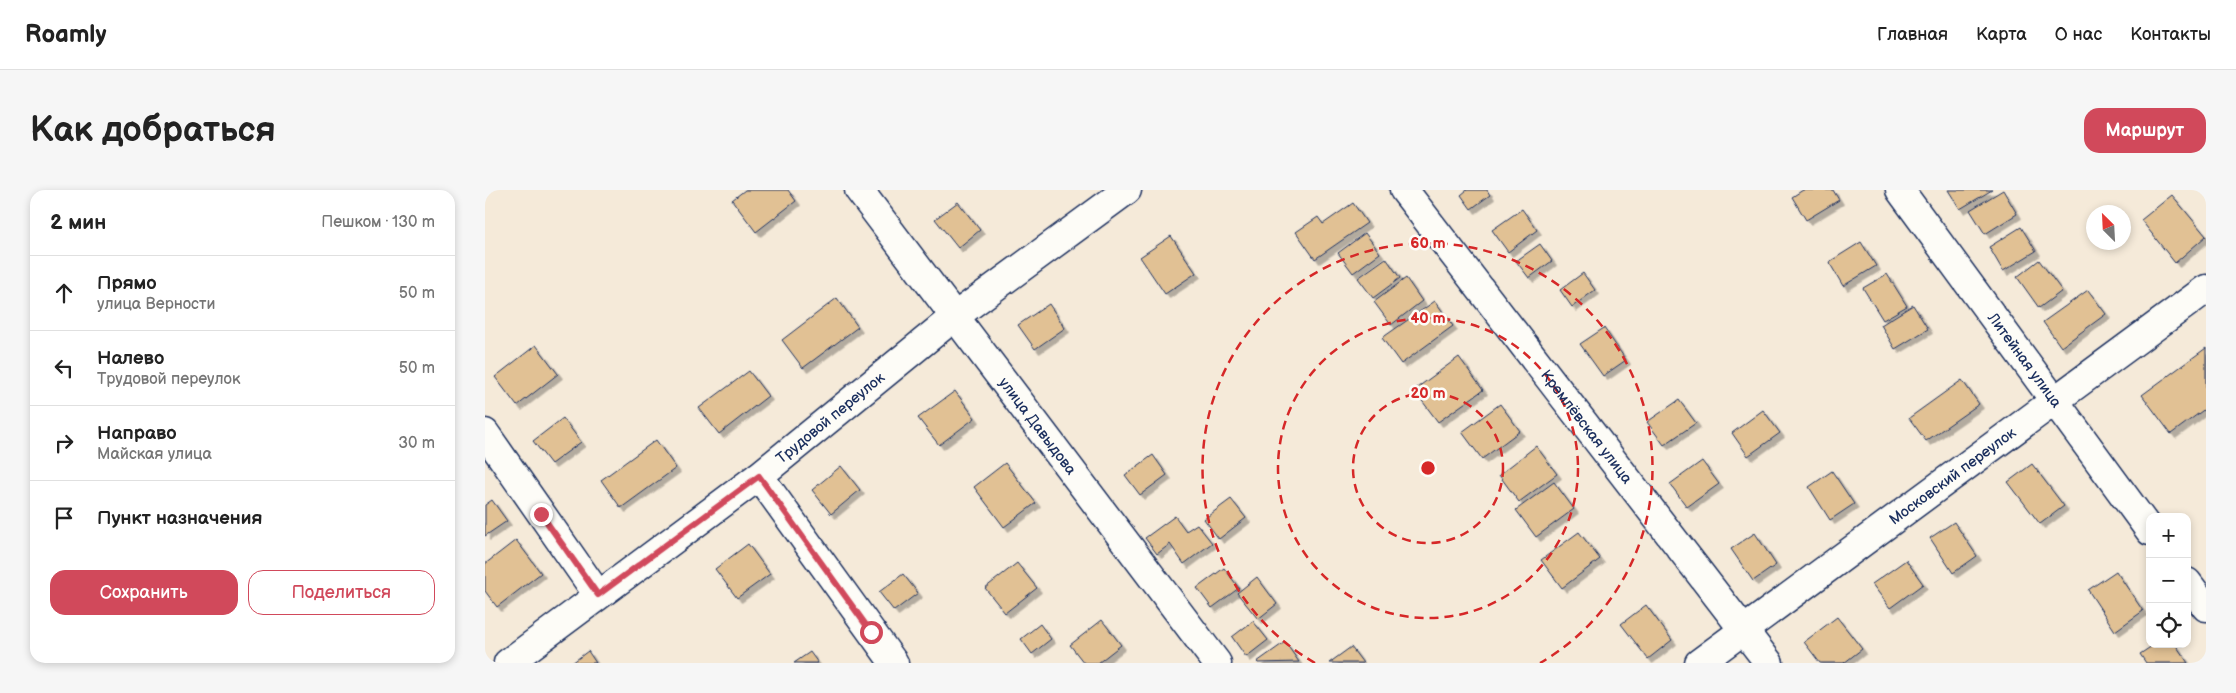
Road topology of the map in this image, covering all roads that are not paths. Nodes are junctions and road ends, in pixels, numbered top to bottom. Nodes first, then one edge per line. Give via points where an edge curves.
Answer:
1 (859, 190) edge
2 (1127, 190) edge
3 (1404, 190) edge
4 (1900, 190) edge
5 (2206, 289) edge
6 (954, 317) junction
7 (2054, 400) junction
8 (485, 433) edge
9 (759, 476) junction
10 (2146, 526) edge
11 (2191, 587) edge
12 (598, 595) junction
13 (2206, 608) edge
14 (1744, 630) junction
15 (511, 662) edge
16 (893, 663) edge
17 (1217, 663) edge
18 (1699, 663) edge
19 (1769, 663) edge

1 - 6 street, улица Давыдова
2 - 6 street, Трудовой переулок
3 - 14 street, Кремлёвская улица
4 - 7 street, Литейная улица
5 - 7 street, Московский переулок
6 - 9 street, Трудовой переулок
6 - 17 street, улица Давыдова
7 - 10 street, Литейная улица
7 - 14 street, Московский переулок
8 - 12 street
9 - 12 street, Трудовой переулок
9 - 16 street
11 - 13 street
12 - 15 street, Трудовой переулок
14 - 18 street, Московский переулок
14 - 19 street, Кремлёвская улица

